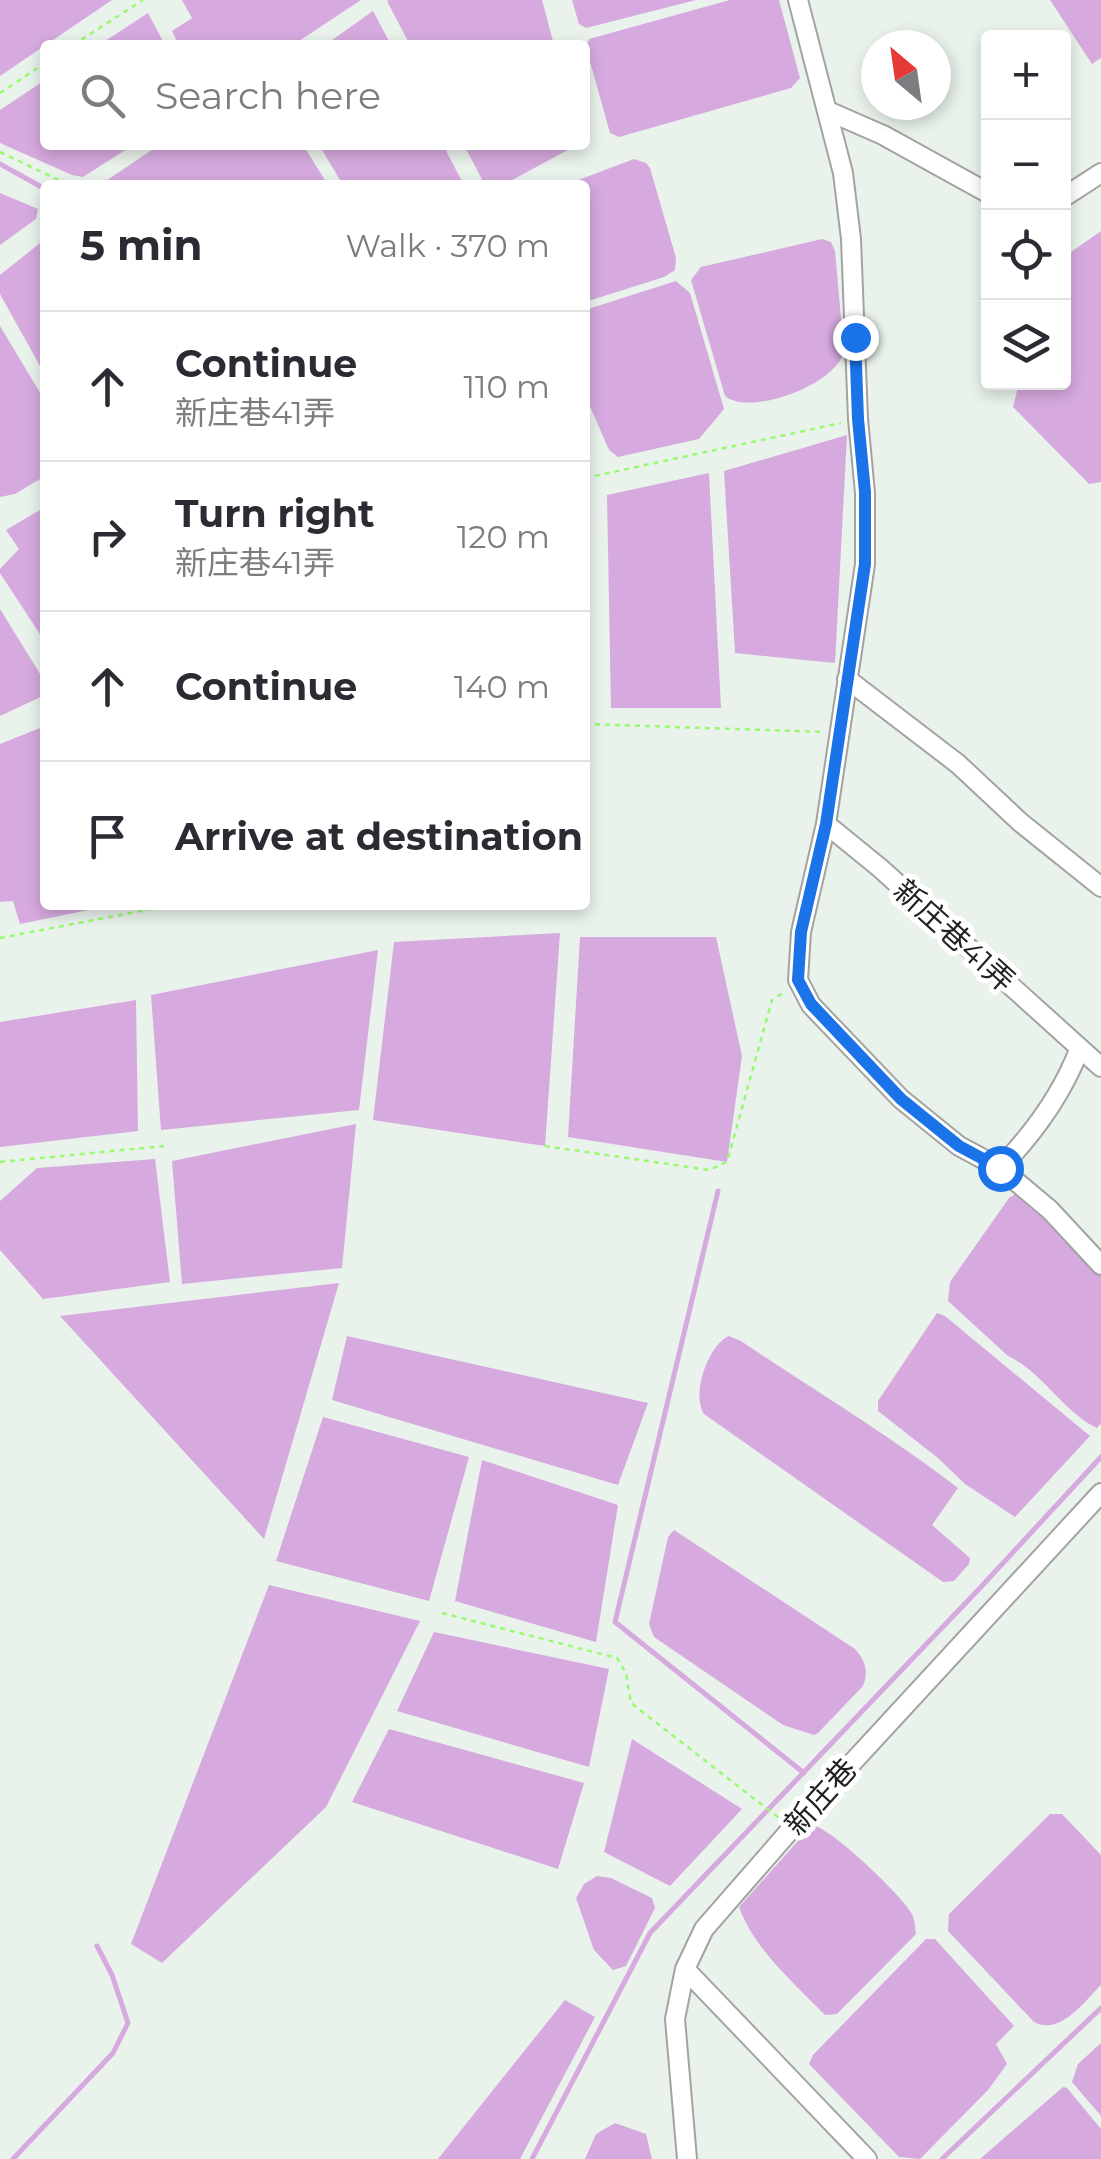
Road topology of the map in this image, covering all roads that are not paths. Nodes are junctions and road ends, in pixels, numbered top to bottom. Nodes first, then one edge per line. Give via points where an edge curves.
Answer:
1 (798, 0) edge
2 (828, 111) junction
3 (1101, 172) edge
4 (981, 189) edge
5 (1071, 192) edge
6 (847, 679) junction
7 (826, 824) junction
8 (1101, 887) edge
9 (1079, 1050) junction
10 (1101, 1067) edge
11 (1000, 1168) junction
12 (1101, 1265) edge
13 (1101, 1493) edge
14 (685, 1969) junction
15 (687, 2159) edge
16 (867, 2159) edge

1 - 2 street
2 - 4 street
2 - 6 street via 851,239 865,492 865,564
3 - 5 street
6 - 7 street
6 - 8 street
7 - 9 street, 新庄巷41弄
7 - 11 street via 801,932 798,980 806,996 901,1099 959,1146
9 - 10 street, 新庄巷41弄
9 - 11 street via 1068,1078
11 - 12 street
13 - 14 street, 新庄巷 via 792,1828 704,1929
14 - 15 street, 新庄巷 via 676,2019
14 - 16 street

